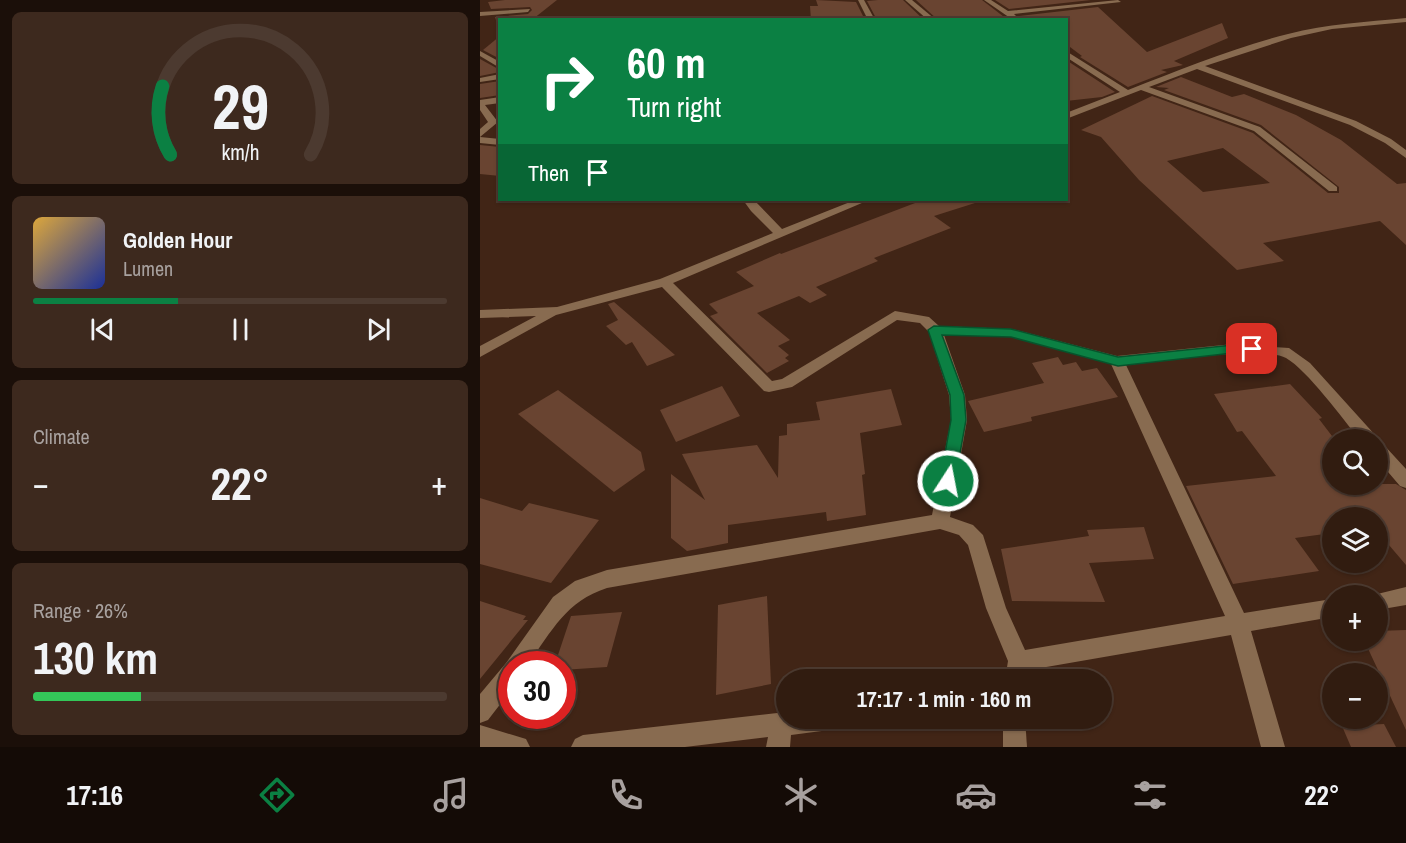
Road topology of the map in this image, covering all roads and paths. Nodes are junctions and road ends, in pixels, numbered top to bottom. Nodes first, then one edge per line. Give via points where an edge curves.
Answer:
1 (861, 0) edge
2 (908, 0) edge
3 (987, 0) edge
4 (1118, 2) dead end
5 (528, 10) dead end
6 (1007, 13) junction
7 (480, 14) edge
8 (871, 18) edge
9 (930, 18) edge
10 (1013, 18) edge
11 (1406, 20) edge
12 (480, 53) edge
13 (1068, 54) edge
14 (497, 62) edge
15 (1197, 66) junction
16 (498, 76) edge
17 (480, 80) edge
18 (1140, 87) junction
19 (1127, 93) junction
20 (498, 100) edge
21 (480, 103) edge
22 (1068, 115) edge
23 (480, 135) edge
24 (480, 140) edge
25 (498, 142) edge
26 (1406, 155) edge
27 (1333, 189) dead end
28 (750, 201) edge
29 (861, 201) edge
30 (780, 234) junction
31 (665, 282) junction
32 (556, 311) junction
33 (480, 314) edge
34 (934, 330) junction
35 (480, 352) edge
36 (1118, 361) junction
37 (1360, 429) edge
38 (1388, 461) edge
39 (1406, 481) edge
40 (940, 521) junction
41 (1406, 596) edge
42 (1388, 599) edge
43 (1322, 610) edge
44 (1239, 624) junction
45 (525, 651) edge
46 (1017, 669) edge
47 (1022, 669) edge
48 (498, 689) edge
49 (480, 712) edge
50 (802, 729) edge
51 (1014, 729) edge
52 (779, 736) edge
53 (480, 737) edge
54 (518, 747) edge
55 (583, 747) edge
56 (1015, 747) edge
57 (1273, 747) edge

1 - 8 street
2 - 9 street
3 - 6 street
4 - 6 street
5 - 7 street
6 - 10 street
11 - 15 street via 1310,31
12 - 14 street
13 - 19 street
15 - 18 street
15 - 26 street via 1353,123
16 - 17 street
18 - 19 street
18 - 27 street via 1257,129
19 - 22 street
20 - 21 street
21 - 23 street via 493,122
24 - 25 street
28 - 30 street
29 - 30 street
30 - 31 street
31 - 32 street
31 - 34 street via 769,387 787,383 895,315 924,320
32 - 33 street
32 - 35 street
34 - 36 street via 1011,333
34 - 40 street via 957,395 959,420
36 - 37 street via 1233,349 1289,353
36 - 44 street
38 - 39 street
40 - 45 street via 590,584 560,603
40 - 46 street via 966,530 976,541
41 - 42 street
43 - 44 street
44 - 47 street
44 - 57 street
48 - 49 street
50 - 52 street
51 - 56 street
52 - 55 street
53 - 54 street

